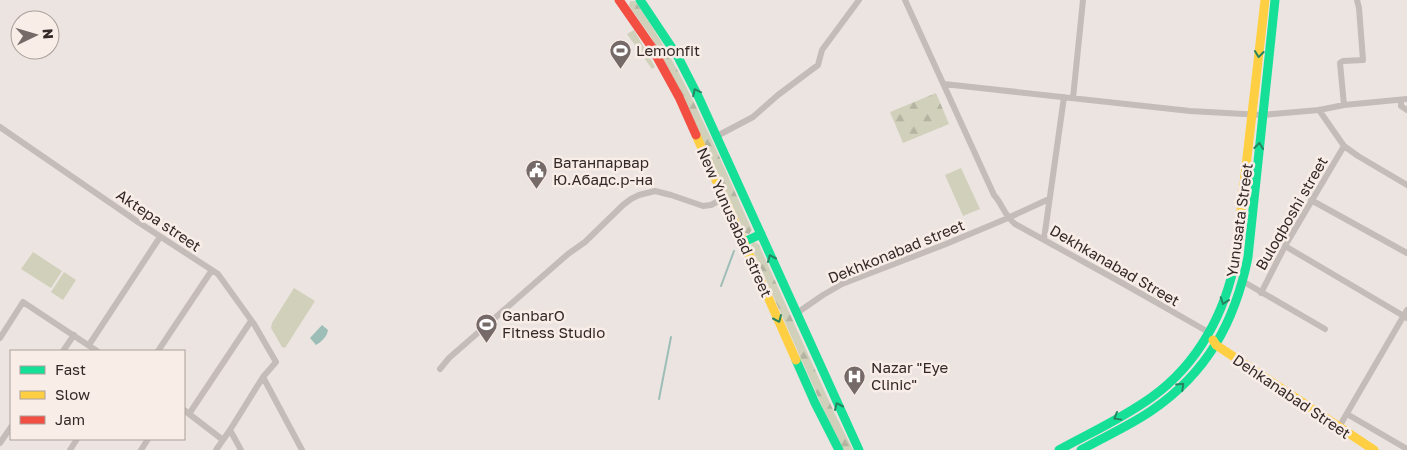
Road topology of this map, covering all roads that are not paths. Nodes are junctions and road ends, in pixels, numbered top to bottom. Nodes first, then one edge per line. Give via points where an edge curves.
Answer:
1 (640, 0) edge
2 (859, 0) edge
3 (905, 0) edge
4 (1083, 0) edge
5 (1265, 0) edge
6 (1275, 0) edge
7 (1357, 0) edge
8 (622, 1) edge
9 (944, 84) junction
10 (1064, 97) junction
11 (1072, 98) junction
12 (1404, 100) edge
13 (1344, 105) junction
14 (1319, 110) junction
15 (1407, 110) edge
16 (1258, 115) junction
17 (0, 127) edge
18 (717, 136) junction
19 (1344, 146) junction
20 (1407, 185) edge
21 (724, 198) junction
22 (1049, 199) junction
23 (1311, 200) junction
24 (1000, 202) junction
25 (1018, 214) junction
26 (1008, 218) junction
27 (761, 234) junction
28 (160, 237) junction
29 (1044, 239) junction
30 (744, 242) junction
31 (1285, 246) junction
32 (1407, 253) edge
33 (212, 270) junction
34 (1244, 282) junction
35 (1261, 293) junction
36 (796, 314) junction
37 (1406, 314) edge
38 (251, 321) junction
39 (1325, 329) dead end
40 (1210, 333) junction
41 (74, 335) junction
42 (0, 338) edge
43 (1203, 344) junction
44 (88, 345) junction
45 (1216, 345) junction
46 (64, 350) edge
47 (96, 350) edge
48 (159, 350) edge
49 (440, 369) dead end
50 (263, 377) junction
51 (186, 412) edge
52 (1346, 414) junction
53 (1339, 427) junction
54 (10, 428) edge
55 (230, 430) junction
56 (223, 440) junction
57 (0, 443) edge
58 (1368, 449) edge
59 (1407, 449) edge
60 (216, 450) edge
61 (241, 450) edge
62 (302, 450) edge
63 (839, 450) edge
64 (858, 450) edge
65 (1059, 450) edge
66 (1082, 450) edge

18 -> 1 main road, New Yunusabad street via 678,57
2 - 18 street via 822,50 818,65 752,117
3 - 9 street
4 - 11 street
5 -> 16 main road, Yunusata Street
6 - 16 main road, Yunusata Street
7 - 13 street via 1363,60 1340,63
8 - 21 main road, New Yunusabad street via 669,78
9 - 10 street
9 - 24 street
10 - 11 street
10 - 22 street
11 - 16 street
12 - 13 street
12 - 15 street via 1402,106
13 - 14 street
14 - 16 street
14 - 19 street
34 -> 16 main road, Yunusata Street via 1251,233
16 -> 40 main road, Yunusata Street via 1235,262 1220,314
17 - 28 street, Aktepa street
18 - 27 main road, New Yunusabad street
19 - 20 street
19 - 23 street, Buloqboshi street
21 - 30 main road, New Yunusabad street
21 - 49 street via 703,206 655,191 630,199
22 - 25 street, Dekhkonabad street
22 - 29 street
23 - 31 street, Buloqboshi street
23 - 32 street
24 - 25 street
24 - 26 street
25 - 26 street, Dekhkonabad street
26 - 29 street, Dekhkanabad Street
26 - 36 street, Dekhkonabad street via 842,284 822,294
27 - 30 main road
36 -> 27 main road, New Yunusabad street
28 - 33 street, Aktepa street
28 - 44 street
29 - 40 street, Dekhkanabad Street
30 -> 63 main road, New Yunusabad street
31 - 35 street, Buloqboshi street
31 - 37 street
33 - 38 street, Aktepa street
33 - 48 street
34 - 35 street
34 - 45 main road, Yunusata Street via 1233,313
35 - 39 street
64 -> 36 main road, New Yunusabad street
37 - 52 street
38 - 50 street, Aktepa street via 276,362
38 - 51 street
40 - 43 main road, Yunusata Street
40 - 45 main road, Dehkanabad Street
41 - 42 street via 23,302
41 - 44 street
41 - 46 street
43 - 45 main road, Dehkanabad Street
43 -> 65 main road, Yunusata Street via 1150,398
44 - 47 street
45 - 53 main road, Dehkanabad Street
66 -> 45 main road, Yunusata Street via 1161,403 1195,372
50 - 55 street
50 - 62 street
51 - 56 street
52 - 53 street
52 - 59 street
53 - 58 main road, Dehkanabad Street
54 - 57 street
55 - 56 street
55 - 61 street
56 - 60 street

